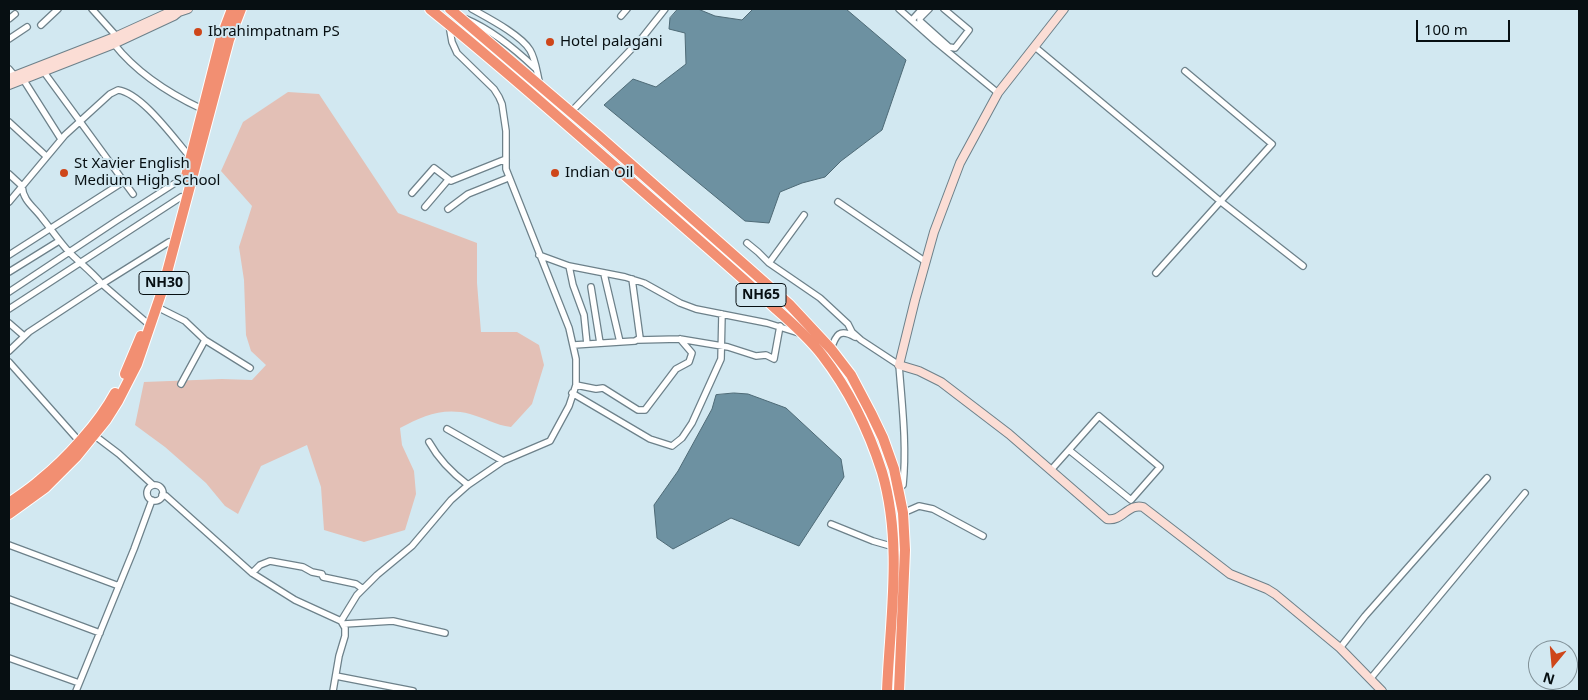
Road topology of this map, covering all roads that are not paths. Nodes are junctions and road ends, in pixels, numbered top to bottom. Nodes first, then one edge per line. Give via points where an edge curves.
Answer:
1 (58, 9) edge
2 (92, 9) edge
3 (188, 9) edge
4 (232, 9) edge
5 (241, 9) edge
6 (430, 9) edge
7 (472, 9) edge
8 (628, 9) edge
9 (665, 9) edge
10 (900, 9) edge
11 (929, 9) edge
12 (944, 9) edge
13 (1064, 9) edge
14 (174, 10) edge
15 (454, 12) edge
16 (921, 12) edge
17 (15, 14) dead end
18 (621, 16) dead end
19 (9, 18) edge
20 (912, 20) junction
21 (449, 24) junction
22 (920, 24) junction
23 (41, 26) dead end
24 (27, 27) dead end
25 (9, 39) edge
26 (117, 40) junction
27 (943, 45) junction
28 (1035, 47) junction
29 (9, 69) edge
30 (42, 69) junction
31 (536, 69) junction
32 (1185, 71) dead end
33 (12, 77) edge
34 (23, 80) junction
35 (9, 85) edge
36 (540, 85) junction
37 (998, 93) junction
38 (202, 109) junction
39 (570, 112) junction
40 (81, 121) junction
41 (9, 122) edge
42 (63, 137) junction
43 (46, 156) junction
44 (191, 158) junction
45 (506, 159) junction
46 (9, 174) edge
47 (186, 176) junction
48 (508, 178) junction
49 (448, 180) junction
50 (123, 182) junction
51 (22, 186) junction
52 (412, 193) dead end
53 (133, 194) dead end
54 (181, 197) junction
55 (1220, 201) junction
56 (9, 202) edge
57 (838, 202) dead end
58 (425, 207) dead end
59 (448, 209) dead end
60 (804, 215) dead end
61 (50, 229) junction
62 (59, 241) junction
63 (169, 242) junction
64 (747, 243) dead end
65 (70, 252) junction
66 (9, 255) edge
67 (539, 255) junction
68 (79, 262) junction
69 (926, 262) junction
70 (769, 263) junction
71 (569, 266) junction
72 (1303, 266) dead end
73 (9, 272) edge
74 (1156, 273) dead end
75 (604, 274) junction
76 (632, 279) junction
77 (102, 284) junction
78 (591, 287) dead end
79 (9, 292) edge
80 (157, 307) junction
81 (9, 309) edge
82 (722, 314) junction
83 (146, 322) junction
84 (9, 323) edge
85 (780, 326) junction
86 (804, 335) junction
87 (24, 336) junction
88 (680, 339) junction
89 (205, 340) junction
90 (638, 340) junction
91 (861, 340) junction
92 (620, 342) junction
93 (600, 343) junction
94 (587, 344) junction
95 (574, 345) junction
96 (720, 346) junction
97 (831, 349) junction
98 (9, 351) edge
99 (138, 354) junction
100 (9, 362) edge
101 (899, 366) junction
102 (250, 368) dead end
103 (182, 384) dead end
104 (576, 385) junction
105 (572, 393) junction
106 (447, 429) dead end
107 (94, 435) junction
108 (79, 440) junction
109 (429, 442) dead end
110 (1069, 450) junction
111 (503, 461) junction
112 (1051, 470) junction
113 (1486, 478) dead end
114 (153, 485) junction
115 (468, 485) junction
116 (898, 488) junction
117 (1525, 493) dead end
118 (162, 495) junction
119 (152, 500) junction
120 (9, 503) edge
121 (903, 513) junction
122 (9, 514) edge
123 (831, 524) dead end
124 (983, 536) dead end
125 (9, 545) edge
126 (894, 547) junction
127 (252, 573) junction
128 (119, 586) junction
129 (363, 589) junction
130 (9, 599) edge
131 (342, 622) junction
132 (100, 632) junction
133 (445, 633) dead end
134 (1340, 648) junction
135 (9, 658) edge
136 (336, 676) junction
137 (1371, 678) junction
138 (79, 683) junction
139 (76, 691) edge
140 (333, 691) edge
141 (413, 691) edge
142 (887, 691) edge
143 (899, 691) edge
144 (1382, 691) edge

1 - 23 street
2 - 26 street
3 - 14 street
4 - 38 highway, NH30
5 - 80 highway, NH30
6 - 21 highway, NH65
7 - 31 street via 513,34 530,49
8 - 18 street
9 - 39 street via 642,38
10 - 20 street
11 - 16 street
12 - 27 street via 969,30 955,48
13 - 28 street
14 - 26 street via 174,16
15 - 31 street via 483,26
15 - 36 highway, NH65
16 - 20 street
16 - 22 street
17 - 19 street
20 - 22 street
21 - 45 street via 457,53 499,97 504,113
21 - 86 highway, NH65 via 734,270
22 - 27 street
24 - 25 street
26 - 30 street
26 - 38 street via 125,56 152,79
27 - 37 street
28 - 37 street
28 - 55 street
29 - 33 street
30 - 33 street
30 - 34 street
30 - 40 street
31 - 36 street
32 - 55 street via 1272,144
34 - 35 street
34 - 42 street
36 - 39 highway, NH65
37 - 69 street via 960,164
38 - 44 highway, NH30
39 - 97 highway, NH65 via 789,304
40 - 42 street
40 - 44 street via 110,94 122,90 150,109
40 - 50 street
41 - 43 street
42 - 43 street
43 - 51 street
44 - 47 highway, NH30
45 - 48 street
45 - 49 street via 457,180
46 - 51 street
47 - 54 highway, NH30
47 - 65 street
48 - 59 street via 468,194
48 - 67 street
49 - 52 street via 434,168
49 - 58 street
50 - 53 street
50 - 61 street
51 - 56 street
51 - 61 street via 22,195
54 - 63 highway, NH30
54 - 68 street
55 - 72 street
55 - 74 street
57 - 69 street
60 - 70 street
61 - 62 street
61 - 66 street
62 - 65 street
62 - 73 street
63 - 77 street
63 - 83 highway, NH30
64 - 70 street
65 - 68 street
65 - 79 street
67 - 71 street
67 - 95 street
68 - 77 street
68 - 81 street
69 - 101 street
70 - 91 street via 820,298
71 - 75 street
71 - 94 street via 584,315
75 - 76 street
75 - 92 street
76 - 82 street via 696,309
76 - 90 street
77 - 83 street
77 - 87 street
78 - 93 street
80 - 89 street via 185,321
80 - 99 highway, NH30
82 - 85 street
82 - 96 street
83 - 99 highway, NH30
84 - 87 street
85 - 86 street
85 - 96 street via 774,359
86 - 126 highway, NH65 via 844,384 871,443 882,474
87 - 98 street
88 - 90 street
88 - 96 street
88 - 104 street via 692,353 689,362 676,369 645,410 638,410 602,388
89 - 102 street
89 - 103 street
90 - 92 street
91 - 97 street via 843,332 834,338
91 - 101 street
92 - 93 street
93 - 94 street
94 - 95 street
95 - 104 street
96 - 105 street via 721,359 692,423 672,446 650,439
97 - 116 highway, NH65 via 851,376 871,413 883,438
99 - 107 highway, NH30 via 118,402
99 - 108 highway, NH30 via 112,399
100 - 108 street
101 - 112 street via 941,382
101 - 116 street via 904,469 903,485
104 - 105 street
105 - 111 street via 550,440
106 - 111 street
107 - 114 street
107 - 122 highway, NH30 via 45,488
108 - 120 highway, NH30 via 58,465
109 - 115 street via 436,456
110 - 110 street via 1099,416 1160,467 1131,500
110 - 112 street
111 - 115 street
112 - 134 street via 1107,519 1117,519 1133,507 1148,510 1230,574 1275,594
113 - 134 street
114 - 118 street via 160,487
114 - 119 street via 147,493
115 - 129 street via 412,546
116 - 121 highway, NH65
117 - 137 street
118 - 119 street
118 - 127 street
119 - 128 street
121 - 124 street via 919,506 932,509
121 - 143 highway, NH65 via 906,550
123 - 126 street
125 - 128 street
126 - 142 highway, NH65
127 - 129 street via 270,561 303,567 323,577 356,584
127 - 131 street via 295,600
128 - 132 street
129 - 131 street
130 - 132 street
131 - 133 street via 393,621
131 - 136 street via 345,636
132 - 138 street
134 - 137 street
135 - 138 street
136 - 140 street
136 - 141 street
137 - 144 street
138 - 139 street

